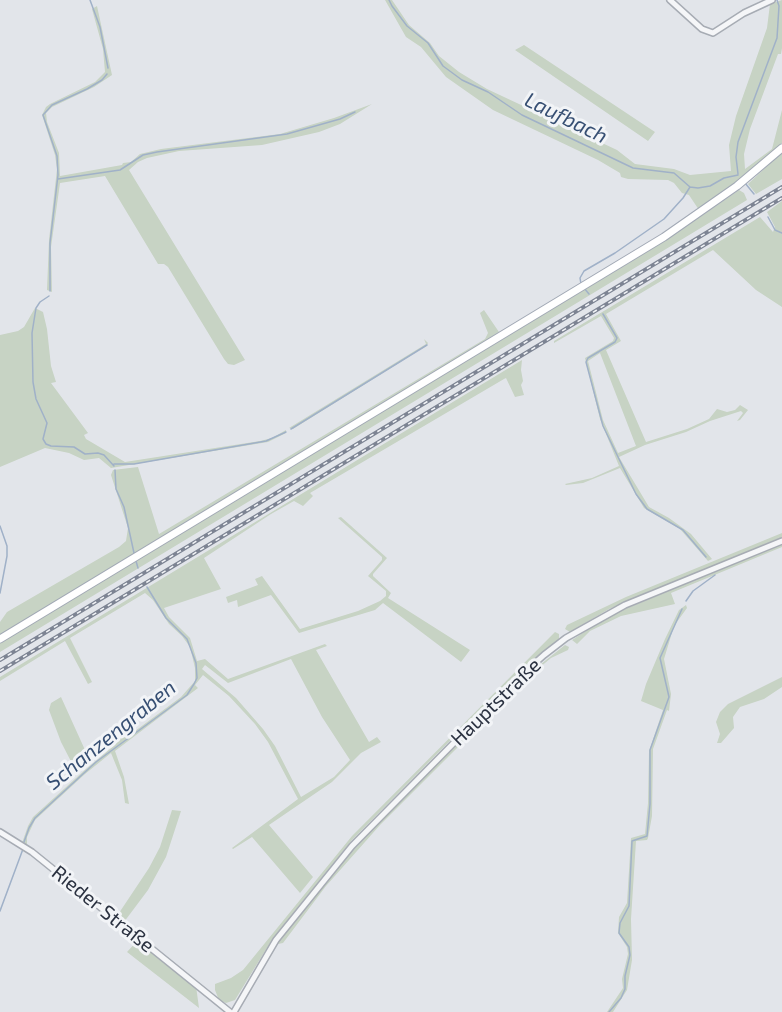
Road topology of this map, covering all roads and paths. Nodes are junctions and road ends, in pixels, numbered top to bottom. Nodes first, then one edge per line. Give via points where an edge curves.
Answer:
1 (670, 0) edge
2 (772, 0) edge
3 (782, 148) edge
4 (782, 541) edge
5 (0, 639) edge
6 (0, 831) edge
7 (232, 1012) edge

1 - 2 street via 702,29 715,33
3 - 5 main road via 737,186 664,237
4 - 7 street, Hauptstraße via 625,605 543,655 352,846 272,946
6 - 7 street, Rieder Straße via 32,852

